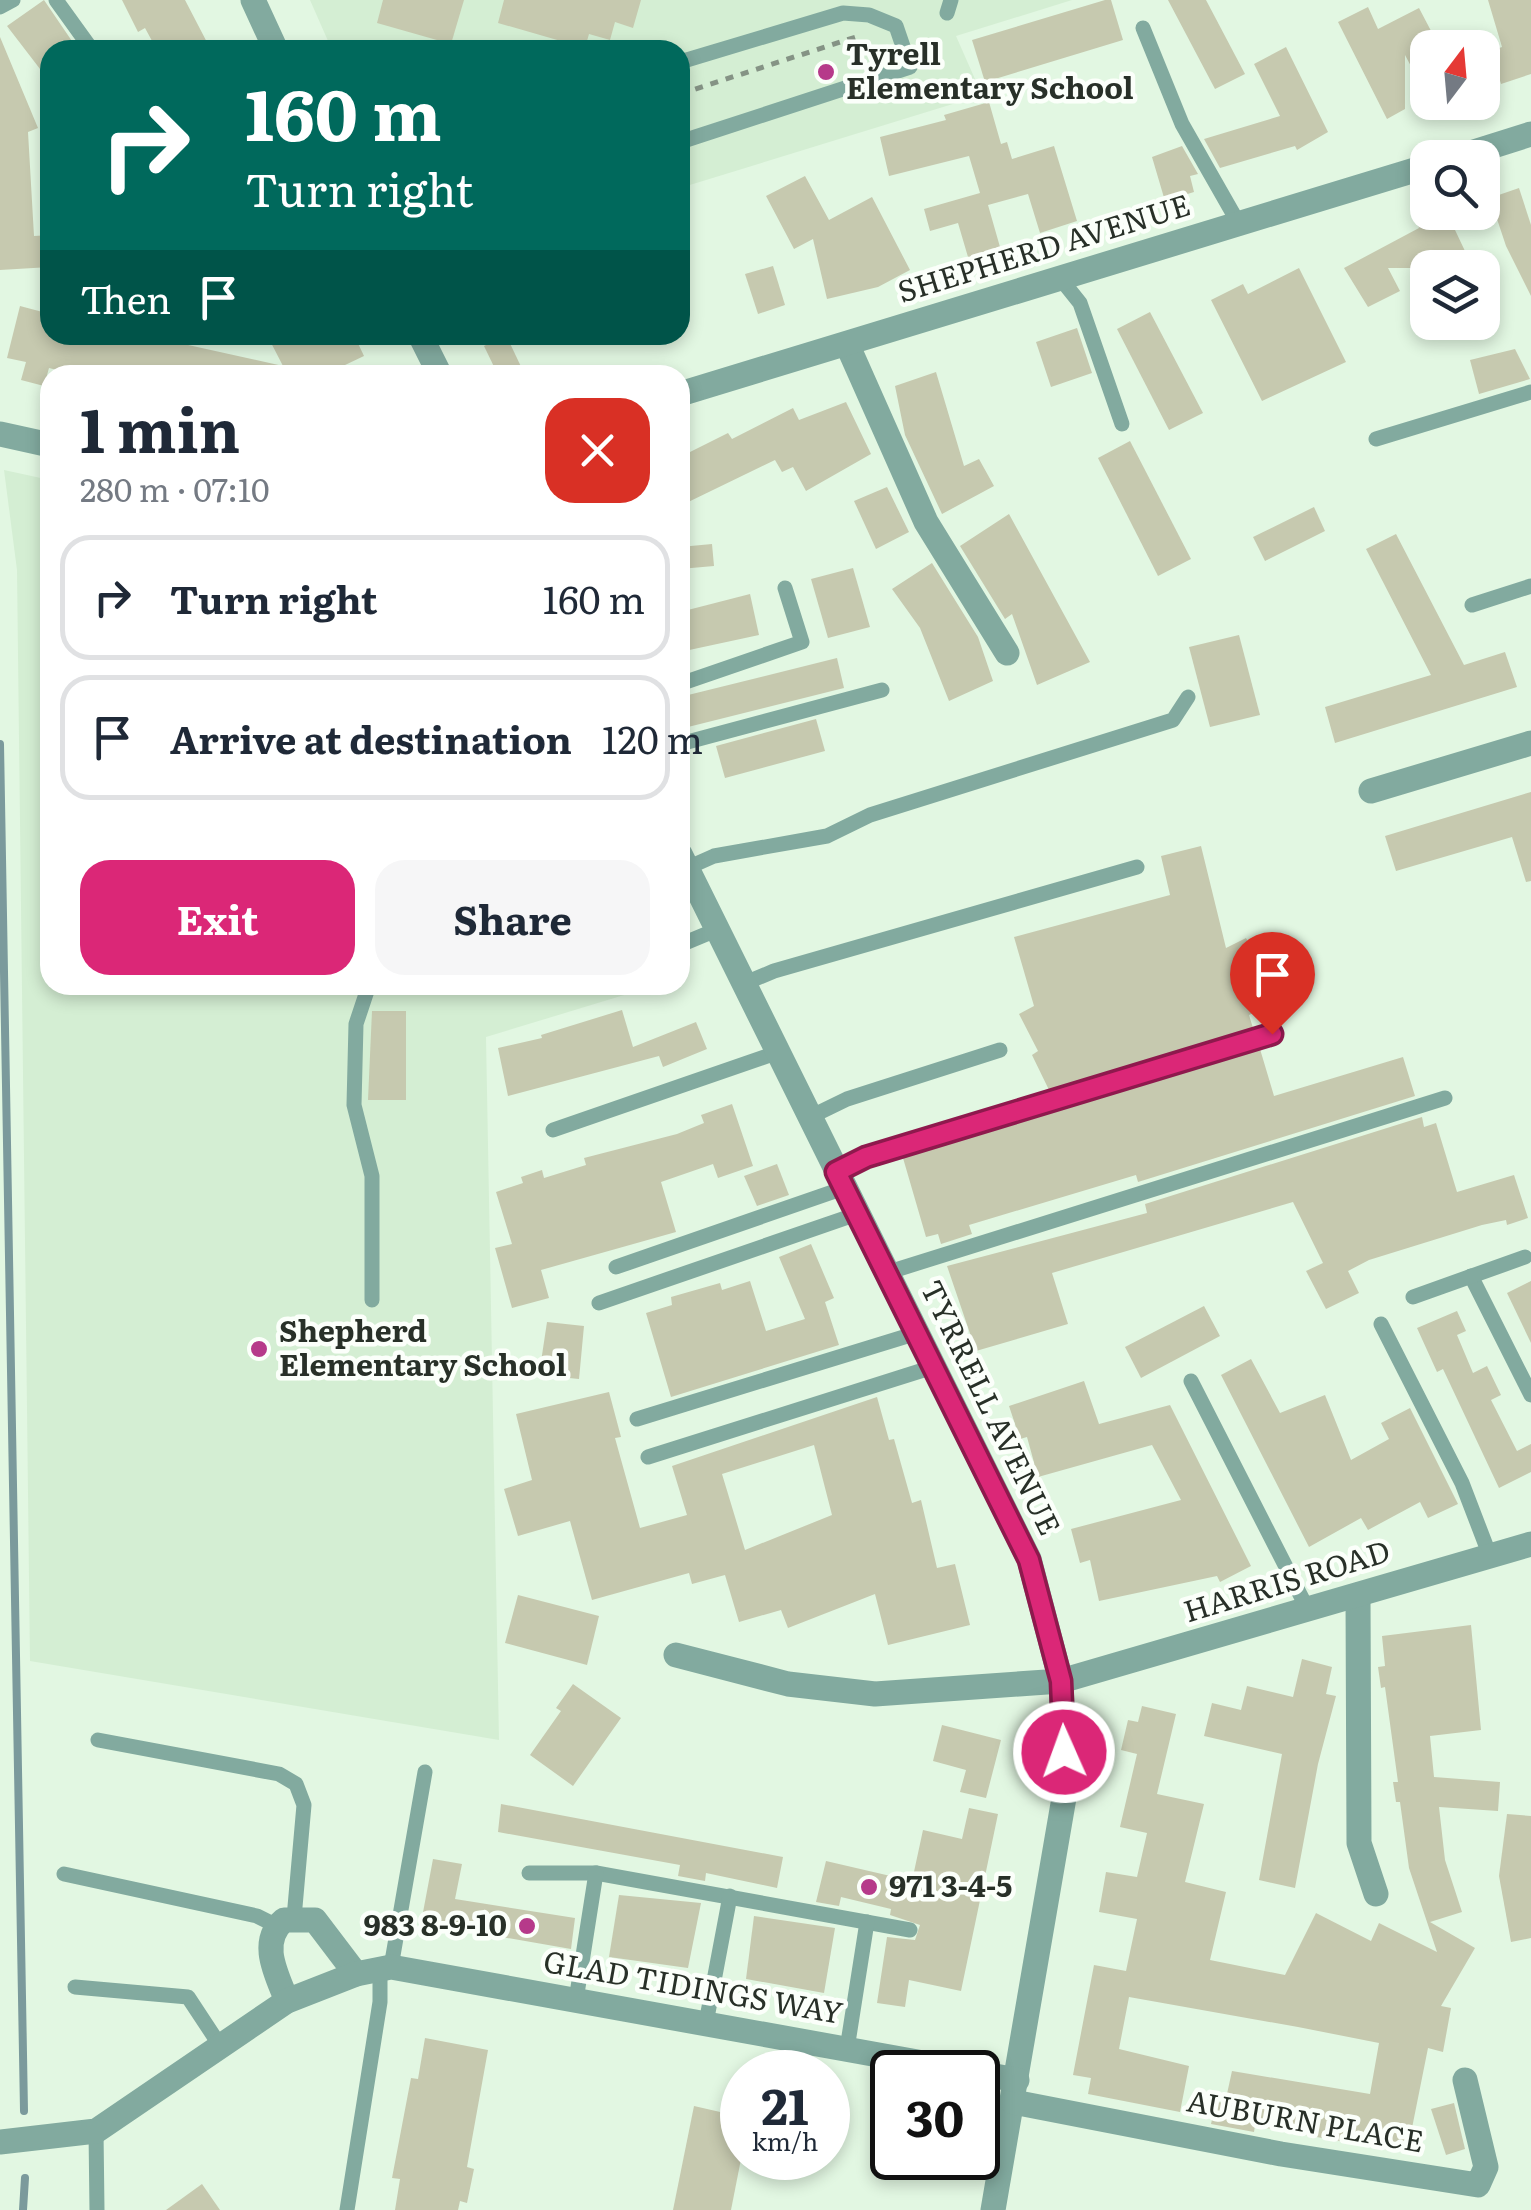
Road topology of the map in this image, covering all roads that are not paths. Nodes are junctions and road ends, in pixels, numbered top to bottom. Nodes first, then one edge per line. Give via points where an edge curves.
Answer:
1 (13, 0) edge
2 (56, 0) edge
3 (253, 0) edge
4 (0, 7) edge
5 (1142, 28) dead end
6 (85, 40) edge
7 (271, 40) edge
8 (690, 59) edge
9 (1531, 134) edge
10 (690, 139) edge
11 (1500, 144) edge
12 (1410, 172) edge
13 (1239, 224) junction
14 (1060, 278) junction
15 (847, 344) junction
16 (690, 391) edge
17 (1531, 392) edge
18 (1122, 424) dead end
19 (0, 434) edge
20 (1376, 439) dead end
21 (40, 442) edge
22 (1531, 586) edge
23 (785, 588) dead end
24 (1472, 605) dead end
25 (1006, 653) dead end
26 (690, 681) edge
27 (882, 690) dead end
28 (1188, 697) dead end
29 (690, 741) edge
30 (1531, 743) edge
31 (1371, 790) dead end
32 (690, 860) edge
33 (1137, 867) dead end
34 (690, 874) edge
35 (716, 930) junction
36 (690, 941) edge
37 (743, 984) junction
38 (363, 995) edge
39 (1272, 1034) dead end
40 (1000, 1050) dead end
41 (776, 1052) junction
42 (1445, 1098) dead end
43 (810, 1116) junction
44 (553, 1130) dead end
45 (840, 1180) junction
46 (857, 1214) junction
47 (1525, 1256) dead end
48 (616, 1267) dead end
49 (886, 1273) junction
50 (1471, 1276) junction
51 (1413, 1297) dead end
52 (372, 1300) dead end
53 (599, 1303) dead end
54 (1380, 1324) dead end
55 (917, 1333) junction
56 (934, 1367) junction
57 (1191, 1380) dead end
58 (1531, 1395) edge
59 (637, 1419) dead end
60 (648, 1457) dead end
61 (1531, 1544) edge
62 (1490, 1556) junction
63 (1358, 1595) junction
64 (1308, 1610) junction
65 (676, 1656) dead end
66 (1061, 1681) junction
67 (98, 1740) dead end
68 (425, 1772) dead end
69 (529, 1873) dead end
70 (596, 1873) junction
71 (64, 1874) dead end
72 (1376, 1894) dead end
73 (730, 1896) junction
74 (286, 1922) junction
75 (867, 1922) junction
76 (910, 1930) dead end
77 (376, 1970) junction
78 (75, 1987) dead end
79 (576, 2000) junction
80 (287, 2002) junction
81 (706, 2023) junction
82 (220, 2047) junction
83 (846, 2049) junction
84 (1464, 2080) dead end
85 (1015, 2091) junction
86 (96, 2131) junction
87 (0, 2142) edge
88 (96, 2210) edge
89 (346, 2210) edge
90 (993, 2210) edge

1 - 4 lane
2 - 6 lane
3 - 7 street
5 - 13 lane via 1182,124
8 - 10 lane via 843,12 896,26 910,67
9 - 11 street
12 - 13 street, SHEPHERD AVENUE
13 - 14 street, SHEPHERD AVENUE
14 - 15 street, SHEPHERD AVENUE
14 - 18 lane via 1080,303
15 - 16 street, SHEPHERD AVENUE
15 - 25 street via 926,522
17 - 20 lane
19 - 21 street
22 - 24 lane
23 - 26 lane via 802,642
27 - 29 lane
28 - 32 lane via 1173,720 870,815 827,836
30 - 31 street
33 - 37 lane
34 - 35 street, TYRRELL AVENUE
35 - 36 lane
35 - 37 street, TYRRELL AVENUE
37 - 41 street, TYRRELL AVENUE
38 - 52 lane via 354,1105 372,1176
39 - 45 lane via 866,1157
40 - 43 lane
41 - 43 street, TYRRELL AVENUE
41 - 44 lane
42 - 49 lane
43 - 45 street, TYRRELL AVENUE
45 - 46 street, TYRRELL AVENUE
45 - 48 lane
46 - 49 street, TYRRELL AVENUE
46 - 53 lane
47 - 50 lane
49 - 55 street, TYRRELL AVENUE
50 - 51 lane
50 - 58 lane
54 - 62 lane via 1462,1483
55 - 56 street, TYRRELL AVENUE
55 - 59 lane
56 - 60 lane
56 - 66 street, TYRRELL AVENUE via 1029,1560
57 - 64 lane
61 - 62 street, HARRIS ROAD
62 - 63 street, HARRIS ROAD
63 - 64 street, HARRIS ROAD
63 - 72 street via 1359,1843
64 - 66 street, HARRIS ROAD
65 - 66 street, HARRIS ROAD via 788,1684 875,1694
66 - 85 street, TYRRELL AVENUE via 1066,1792
67 - 74 lane via 279,1774 296,1784 304,1806
68 - 77 lane
69 - 70 lane
70 - 73 lane
70 - 79 lane
71 - 74 lane
73 - 75 lane
73 - 81 lane
74 - 77 street via 314,1920
74 - 80 street via 270,1944
75 - 76 lane
75 - 83 lane
77 - 79 street, GLAD TIDINGS WAY
77 - 80 street
77 - 89 lane via 380,2002
78 - 82 lane via 188,1997
79 - 81 street, GLAD TIDINGS WAY
80 - 82 street
81 - 83 street, GLAD TIDINGS WAY
82 - 86 street
83 - 85 street, GLAD TIDINGS WAY
84 - 85 street, AUBURN PLACE via 1486,2167 1478,2185 1282,2154
85 - 90 street, TYRRELL AVENUE
86 - 87 street
86 - 88 lane

